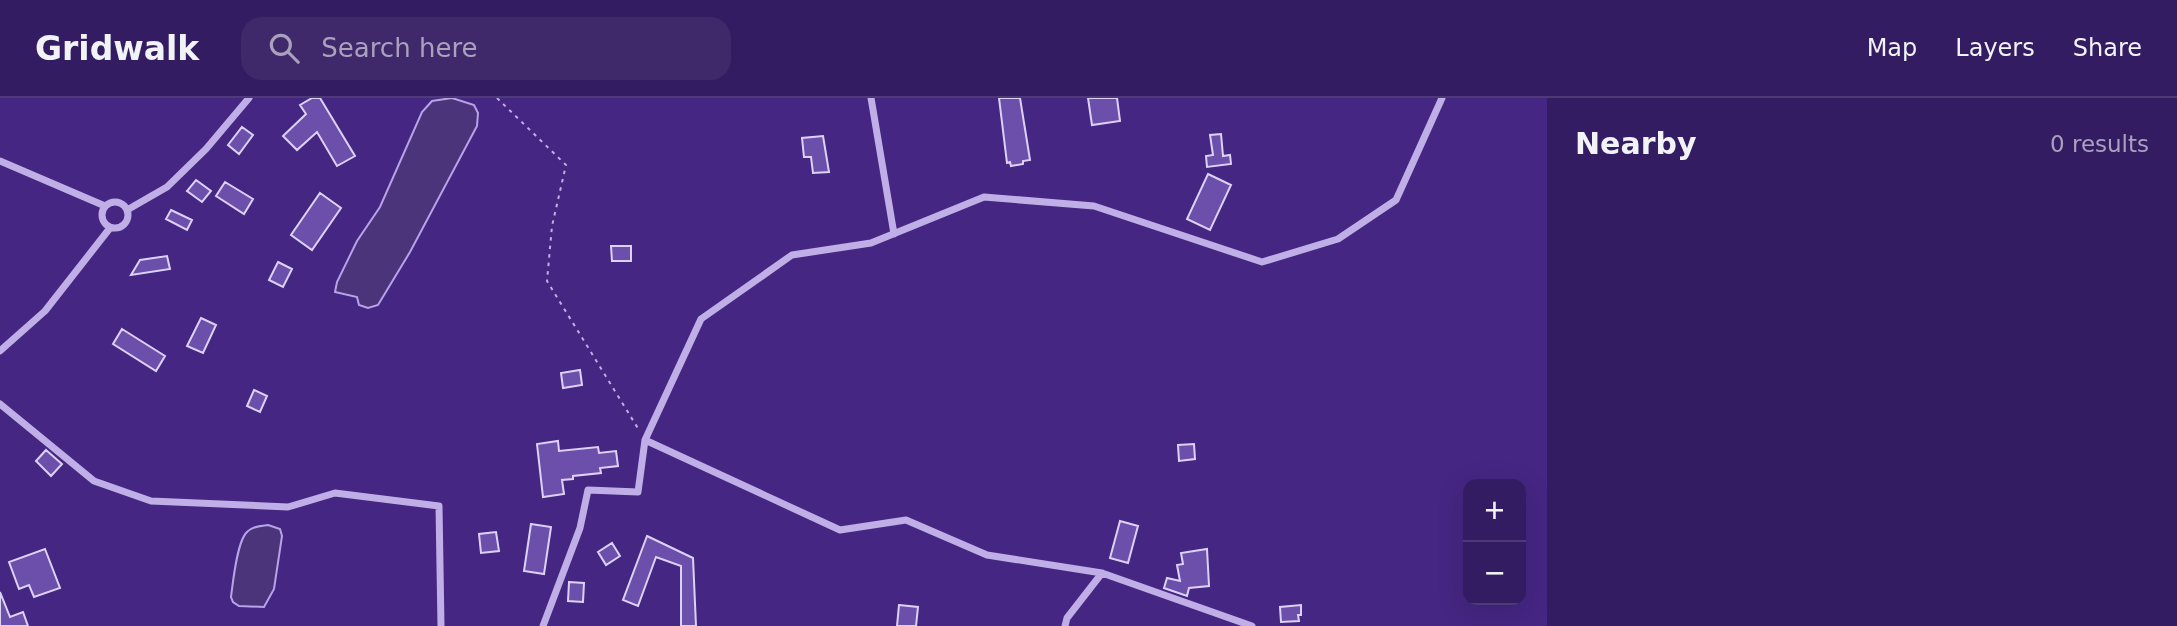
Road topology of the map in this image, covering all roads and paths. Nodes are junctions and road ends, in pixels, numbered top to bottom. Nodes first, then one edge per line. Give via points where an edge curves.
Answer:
1 (249, 98) edge
2 (496, 98) edge
3 (871, 98) edge
4 (1442, 98) edge
5 (0, 161) edge
6 (105, 206) junction
7 (127, 210) junction
8 (110, 228) junction
9 (894, 234) junction
10 (0, 351) edge
11 (0, 404) edge
12 (646, 440) junction
13 (1102, 573) junction
14 (441, 626) edge
15 (543, 626) edge
16 (1065, 626) edge
17 (1251, 626) edge

1 - 7 street via 167,187
2 - 12 path via 566,165 552,226 547,281
3 - 9 street
4 - 9 street via 1396,200 1338,239 1262,262 1094,206 1012,199 984,197
5 - 6 street
6 - 7 street via 120,203
6 - 8 street via 102,216
7 - 8 street via 124,225
8 - 10 street via 45,311
9 - 12 street via 871,243 792,255 701,319
11 - 14 street via 94,481 151,501 288,507 335,493 439,506
12 - 13 street via 840,530 906,520 987,555
12 - 15 street via 638,492 588,490 580,528
13 - 16 street
13 - 17 street

